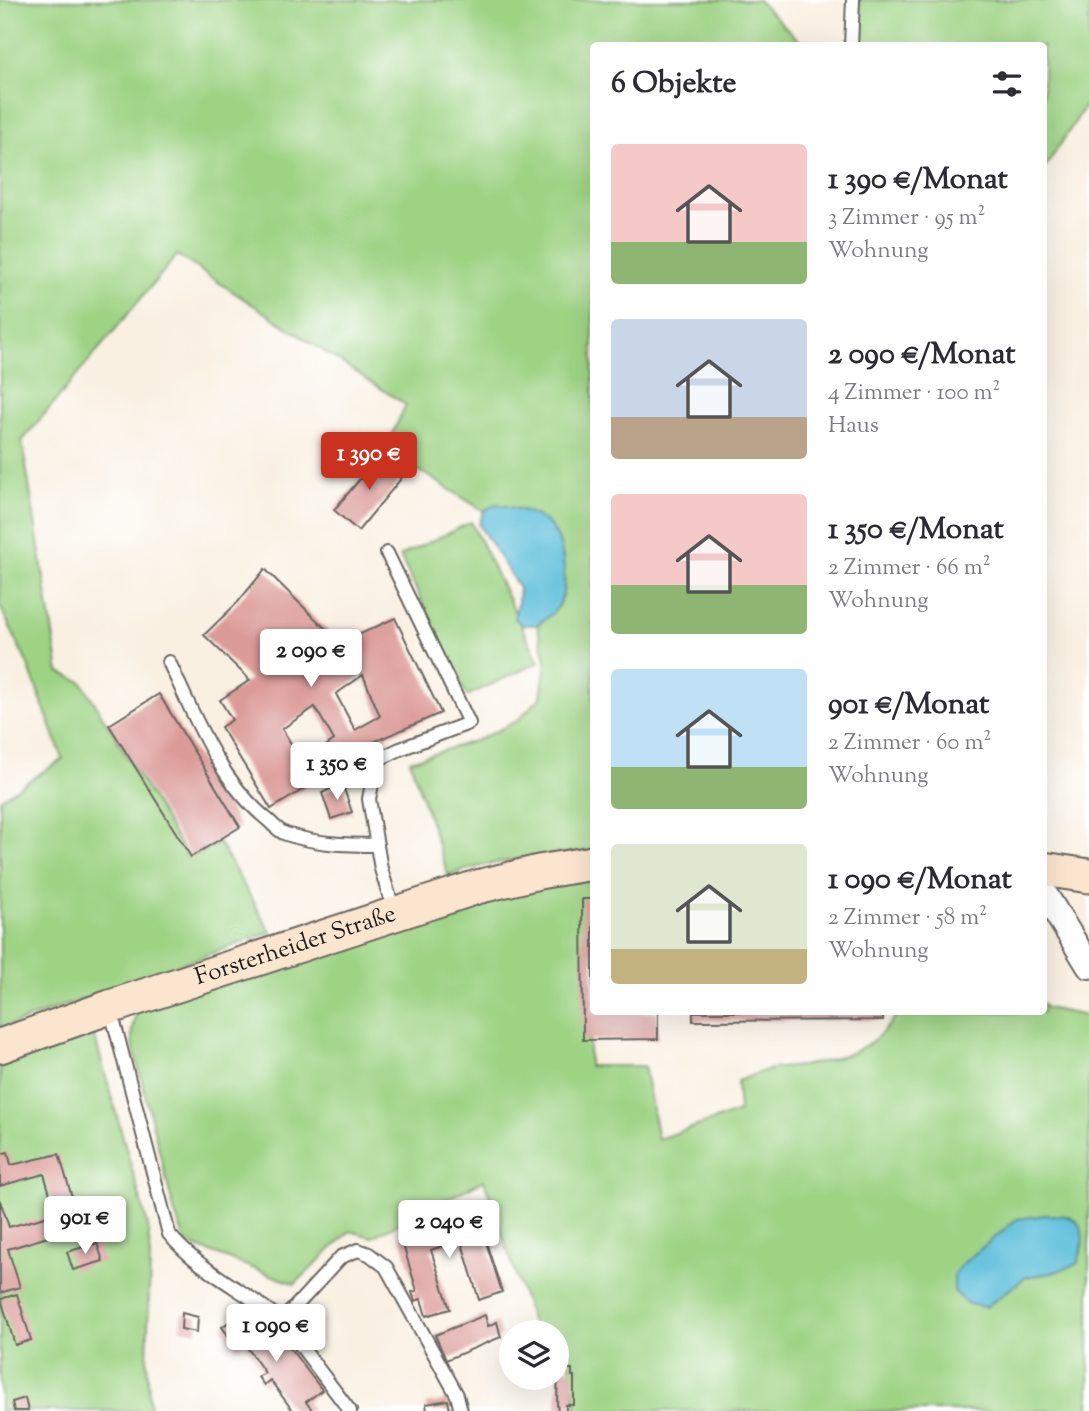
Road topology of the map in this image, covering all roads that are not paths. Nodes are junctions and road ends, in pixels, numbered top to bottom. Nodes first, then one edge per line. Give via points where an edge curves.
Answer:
1 (853, 0) edge
2 (851, 42) edge
3 (387, 553) dead end
4 (169, 662) dead end
5 (377, 845) junction
6 (590, 864) edge
7 (1047, 870) edge
8 (1089, 876) edge
9 (1047, 898) edge
10 (396, 915) junction
11 (1089, 966) edge
12 (110, 1007) junction
13 (0, 1046) edge
14 (282, 1321) junction
15 (350, 1411) edge
16 (461, 1411) edge

1 - 2 lane
3 - 5 lane via 469,723 377,761 369,799
4 - 5 lane via 233,787 262,816 283,833 331,845
5 - 10 lane
6 - 10 street, Forsterheider Straße via 477,887
7 - 8 street
9 - 11 street
10 - 12 street, Forsterheider Straße
12 - 13 street, Forsterheider Straße
12 - 14 lane via 169,1234 185,1254
14 - 15 lane
14 - 16 lane via 341,1257 358,1250 369,1254 386,1267 457,1395

